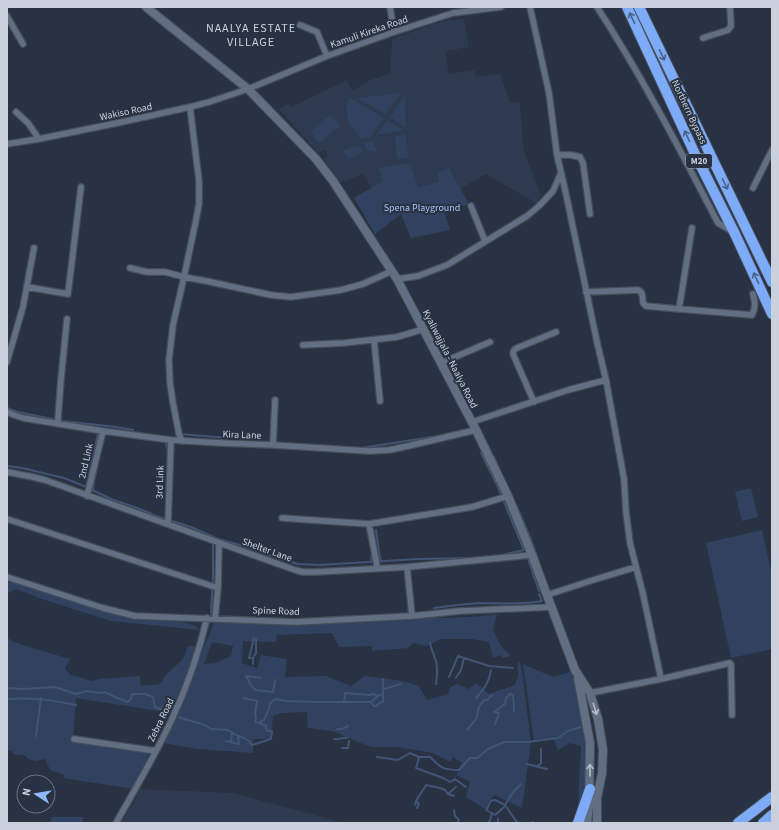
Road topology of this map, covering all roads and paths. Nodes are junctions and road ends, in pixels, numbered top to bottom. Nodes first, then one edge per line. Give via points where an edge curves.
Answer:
1 (146, 7) edge
2 (390, 7) edge
3 (501, 7) edge
4 (530, 7) edge
5 (597, 7) edge
6 (627, 7) edge
7 (639, 7) edge
8 (730, 7) edge
9 (486, 8) edge
10 (7, 16) edge
11 (300, 25) dead end
12 (394, 32) junction
13 (703, 38) dead end
14 (23, 44) dead end
15 (327, 56) junction
16 (248, 89) junction
17 (190, 107) junction
18 (16, 112) dead end
19 (39, 139) junction
20 (7, 144) edge
21 (772, 150) edge
22 (557, 155) junction
23 (561, 172) junction
24 (82, 187) dead end
25 (753, 188) dead end
26 (471, 206) dead end
27 (590, 214) dead end
28 (692, 228) dead end
29 (734, 232) junction
30 (485, 241) junction
31 (34, 248) dead end
32 (130, 268) dead end
33 (392, 272) junction
34 (184, 277) junction
35 (397, 279) junction
36 (772, 282) edge
37 (27, 287) junction
38 (586, 292) junction
39 (753, 294) dead end
40 (679, 309) junction
41 (772, 314) edge
42 (67, 319) dead end
43 (424, 329) junction
44 (556, 332) dead end
45 (374, 340) junction
46 (490, 342) dead end
47 (303, 345) dead end
48 (7, 362) edge
49 (441, 363) junction
50 (606, 380) junction
51 (275, 400) dead end
52 (380, 401) dead end
53 (534, 402) junction
54 (7, 412) edge
55 (58, 422) junction
56 (472, 422) junction
57 (476, 430) junction
58 (103, 431) junction
59 (171, 440) junction
60 (182, 441) junction
61 (273, 445) junction
62 (7, 472) edge
63 (89, 491) junction
64 (504, 497) junction
65 (282, 518) dead end
66 (7, 519) edge
67 (168, 524) junction
68 (369, 524) junction
69 (219, 542) junction
70 (528, 555) junction
71 (376, 564) junction
72 (407, 567) junction
73 (636, 567) junction
74 (7, 577) edge
75 (215, 587) junction
76 (547, 595) junction
77 (551, 608) junction
78 (412, 616) junction
79 (207, 618) junction
80 (215, 618) junction
81 (577, 675) junction
82 (661, 679) junction
83 (590, 693) junction
84 (732, 715) dead end
85 (74, 739) dead end
86 (156, 750) junction
87 (590, 789) junction
88 (772, 793) edge
89 (772, 797) edge
90 (760, 806) junction
91 (772, 815) edge
92 (116, 823) edge
93 (578, 823) edge
94 (587, 823) edge
95 (597, 823) edge
96 (738, 823) edge
97 (763, 823) edge

1 - 16 main road, Kyaliwajjala - Naalya Road
2 - 12 street
3 - 9 street, Kamuli Kireka Road
4 - 22 street via 549,93
5 - 29 street via 671,133 718,223
29 -> 6 highway, Northern Bypass / M20
7 -> 36 highway, Northern Bypass / M20
8 - 13 street via 731,26 728,30
9 - 12 street, Kamuli Kireka Road via 453,14
10 - 14 street
11 - 15 street via 317,32
12 - 15 street, Kamuli Kireka Road
15 - 16 street, Kamuli Kireka Road
16 - 17 street, Wakiso Road
16 - 33 main road, Kyaliwajjala - Naalya Road via 316,159
17 - 19 street, Wakiso Road
17 - 34 street via 200,190
18 - 19 street via 28,123
19 - 20 street, Wakiso Road
21 - 25 street
22 - 23 street
22 - 27 street via 580,157
23 - 30 street via 553,191 539,206
23 - 38 street
24 - 37 street via 68,294
26 - 30 street
28 - 40 street
41 -> 29 highway, Northern Bypass / M20
30 - 35 street via 447,265 418,276
31 - 37 street
32 - 34 street
33 - 34 street via 341,290 291,297
33 - 35 main road, Kyaliwajjala - Naalya Road
34 - 60 street via 172,325 169,368 173,403
35 - 43 main road, Kyaliwajjala - Naalya Road
37 - 48 street
38 - 40 street via 638,290 641,291 646,306
38 - 50 street
39 - 40 street via 755,309 752,315
42 - 55 street
43 - 45 street via 397,337
43 - 49 main road, Kyaliwajjala - Naalya Road
44 - 53 street via 513,351
45 - 47 street
45 - 52 street
46 - 49 street
49 - 56 main road, Kyaliwajjala - Naalya Road
50 - 53 street
50 - 73 street via 624,478
51 - 61 street
53 - 56 street
54 - 55 street, Kira Lane via 23,418
55 - 58 street, Kira Lane
56 - 57 main road, Kyaliwajjala - Naalya Road
57 - 61 street, Kira Lane via 389,450
57 - 64 main road, Kyaliwajjala - Naalya Road
58 - 59 street, Kira Lane
58 - 63 street, 2nd Link
59 - 60 street, Kira Lane
59 - 67 street, 3rd Link
60 - 61 street, Kira Lane
62 - 63 street, Shelter Lane
63 - 67 street, Shelter Lane
64 - 68 street via 472,507
64 - 70 main road, Kyaliwajjala - Naalya Road
65 - 68 street
66 - 75 street
67 - 69 street, Shelter Lane
68 - 71 street
69 - 71 street, Shelter Lane via 303,572
69 - 75 street
70 - 72 street, Shelter Lane
70 - 76 main road, Kyaliwajjala - Naalya Road
71 - 72 street, Shelter Lane
72 - 78 street
73 - 76 street
73 - 82 street
74 - 79 street, Spine Road via 135,616
75 - 80 street
76 - 77 main road, Kyaliwajjala - Naalya Road
77 - 78 street, Spine Road via 460,611
77 - 81 main road, Kyaliwajjala - Naalya Road
78 - 80 street, Spine Road via 296,622
79 - 80 street, Spine Road
79 - 86 street, Zebra Road via 200,647 182,695
81 - 83 main road, Kyaliwajjala - Naalya Road
87 -> 81 main road via 590,743
82 - 83 street
82 - 84 street via 730,663
83 -> 95 main road, Kyaliwajjala - Naalya Road via 598,719 603,750 597,798
85 - 86 street
86 - 92 street, Zebra Road
87 - 93 highway
87 - 94 main road
88 - 90 street
89 - 90 highway
90 - 96 highway
91 - 97 highway

